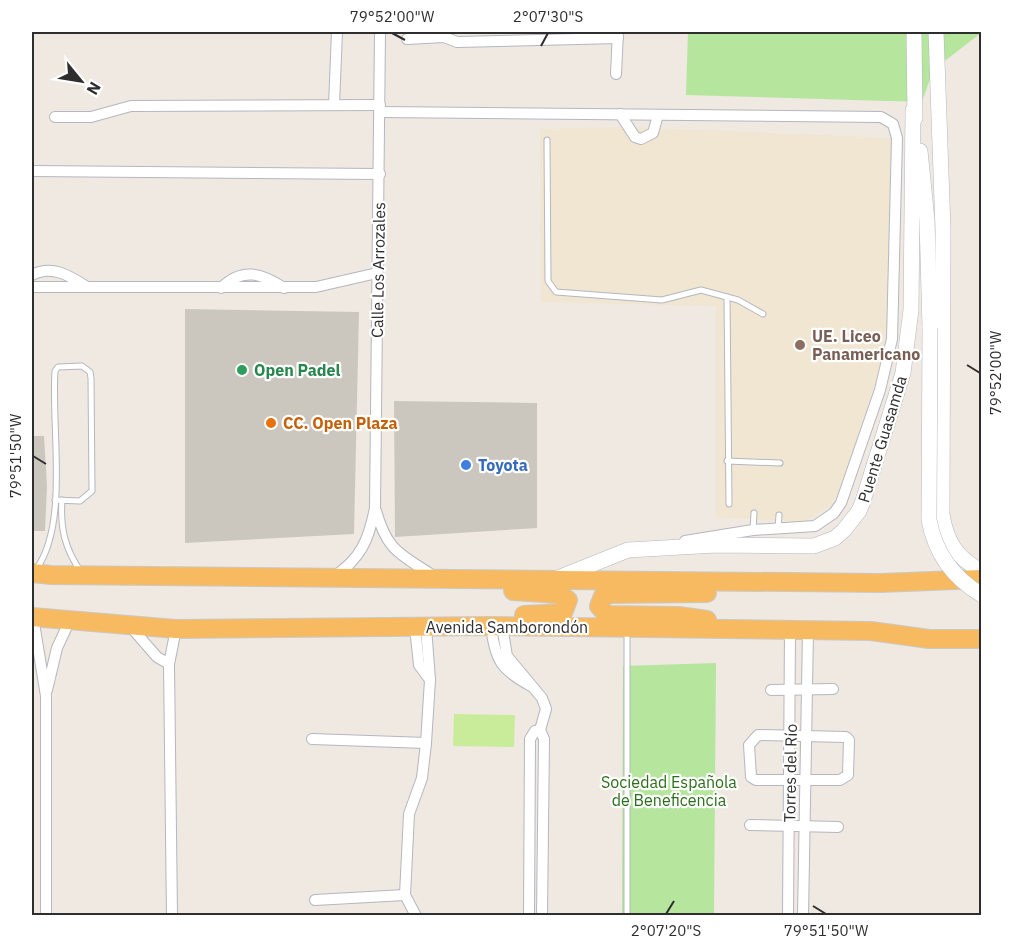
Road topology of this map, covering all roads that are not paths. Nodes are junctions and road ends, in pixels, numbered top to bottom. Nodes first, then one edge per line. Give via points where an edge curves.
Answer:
1 (337, 32) edge
2 (380, 32) edge
3 (914, 32) edge
4 (936, 32) edge
5 (451, 35) edge
6 (618, 35) edge
7 (470, 36) edge
8 (540, 36) edge
9 (407, 39) dead end
10 (616, 74) dead end
11 (334, 105) junction
12 (380, 109) junction
13 (913, 110) junction
14 (620, 114) junction
15 (658, 115) junction
16 (56, 117) dead end
17 (547, 140) dead end
18 (32, 171) edge
19 (380, 174) junction
20 (377, 273) junction
21 (32, 275) edge
22 (32, 288) edge
23 (87, 288) junction
24 (727, 297) junction
25 (763, 314) dead end
26 (728, 461) junction
27 (780, 463) dead end
28 (58, 500) junction
29 (729, 504) dead end
30 (375, 508) junction
31 (754, 513) dead end
32 (779, 515) dead end
33 (778, 528) junction
34 (753, 530) junction
35 (52, 532) junction
36 (62, 532) junction
37 (628, 550) junction
38 (981, 572) edge
39 (32, 573) edge
40 (84, 576) junction
41 (332, 577) junction
42 (439, 579) junction
43 (981, 579) edge
44 (551, 580) junction
45 (817, 583) junction
46 (981, 595) edge
47 (32, 617) edge
48 (70, 620) junction
49 (130, 626) junction
50 (496, 626) junction
51 (421, 627) junction
52 (627, 628) junction
53 (176, 629) junction
54 (790, 630) junction
55 (981, 639) edge
56 (39, 647) junction
57 (57, 648) junction
58 (149, 648) junction
59 (172, 650) junction
60 (169, 664) junction
61 (833, 689) dead end
62 (771, 690) dead end
63 (790, 690) junction
64 (807, 690) junction
65 (46, 696) junction
66 (540, 730) junction
67 (791, 735) junction
68 (807, 735) junction
69 (312, 739) dead end
70 (426, 743) junction
71 (790, 780) junction
72 (806, 780) junction
73 (529, 794) junction
74 (543, 794) junction
75 (750, 825) dead end
76 (789, 825) junction
77 (805, 826) junction
78 (838, 826) dead end
79 (529, 874) junction
80 (542, 875) junction
81 (405, 895) junction
82 (803, 895) junction
83 (788, 896) junction
84 (315, 900) dead end
85 (46, 915) edge
86 (172, 915) edge
87 (416, 915) edge
88 (529, 915) edge
89 (542, 915) edge
90 (627, 915) edge
91 (788, 915) edge
92 (803, 915) edge

1 - 11 street
2 - 12 street, Calle Los Arrozales
3 - 13 main road, Puente Guasamda
4 - 38 main road via 943,230 942,514 955,552
5 - 7 street
5 - 9 street
6 - 8 street
6 - 10 street
7 - 8 street
11 - 12 street
11 - 16 street via 131,106 91,117
12 - 14 street
12 - 19 street, Calle Los Arrozales
13 - 37 main road, Puente Guasamda via 911,310 903,373 859,511 835,538 814,546 716,545
13 - 46 main road, Puente Guasamda, bridge via 927,220 928,520 934,542 947,563
14 - 15 street
14 - 15 street via 641,139 652,134
15 - 33 street via 881,117 897,130 895,316 880,390 842,503 815,526
17 - 24 lane via 548,280 556,292 662,300 700,290
18 - 19 street
19 - 20 street, Calle Los Arrozales
20 - 23 street via 333,285 285,288
20 - 30 street, Calle Los Arrozales
21 - 23 street via 43,271 64,273
22 - 23 street
24 - 25 lane
24 - 26 lane
26 - 27 lane
26 - 29 lane
28 - 28 lane via 80,501 92,491 91,378 82,366 58,367 55,371
28 - 35 lane
28 - 36 lane
30 - 41 street, Calle Los Arrozales via 365,546 347,568
30 - 42 street, Calle Los Arrozales via 383,536 390,545
31 - 34 lane
32 - 33 lane
33 - 34 street
34 - 37 street
35 - 36 lane
35 - 39 lane via 42,560
36 - 40 lane
37 - 44 main road, Puente Guasamda
39 - 40 highway
40 - 41 highway
41 - 42 highway
42 - 44 highway
42 - 50 highway via 472,589 558,594 568,600 563,613 509,616
43 - 45 highway
44 - 45 highway
45 - 54 highway via 718,593 608,594 599,606 607,615 679,616
47 - 48 highway, Avenida Samborondón
47 - 56 street
48 - 49 highway, Avenida Samborondón
48 - 57 street
49 - 53 highway, Avenida Samborondón
49 - 58 street
50 - 51 highway, Avenida Samborondón
50 - 52 highway, Avenida Samborondón
50 - 66 street via 507,656 542,698 546,709
51 - 53 highway, Avenida Samborondón
51 - 70 street via 419,665 430,680
52 - 54 highway, Avenida Samborondón
52 - 90 lane
53 - 59 street
54 - 55 highway, Avenida Samborondón
54 - 63 street, Torres del Río
54 - 64 street, Torres del Río
56 - 57 street
56 - 65 street
57 - 65 street
58 - 59 street
58 - 60 street
59 - 60 street
60 - 86 street
61 - 64 street
62 - 63 street
63 - 64 street
63 - 67 street, Torres del Río
64 - 68 street, Torres del Río
65 - 85 street
66 - 73 street via 530,740
66 - 74 street via 544,739
67 - 68 street
67 - 71 street, Torres del Río
67 - 71 street via 758,735 749,745 751,777
68 - 72 street, Torres del Río
68 - 72 street via 841,735 849,740 849,752 845,778
69 - 70 street
70 - 81 street via 422,778 409,814
71 - 72 street
71 - 76 street, Torres del Río
72 - 77 street, Torres del Río
73 - 74 street
73 - 79 street
74 - 80 street
75 - 76 street
76 - 77 street
76 - 83 street, Torres del Río
77 - 78 street
77 - 82 street, Torres del Río
79 - 80 street
79 - 88 street
80 - 89 street
81 - 84 street
81 - 87 street
82 - 83 street
82 - 92 street, Torres del Río
83 - 91 street, Torres del Río

